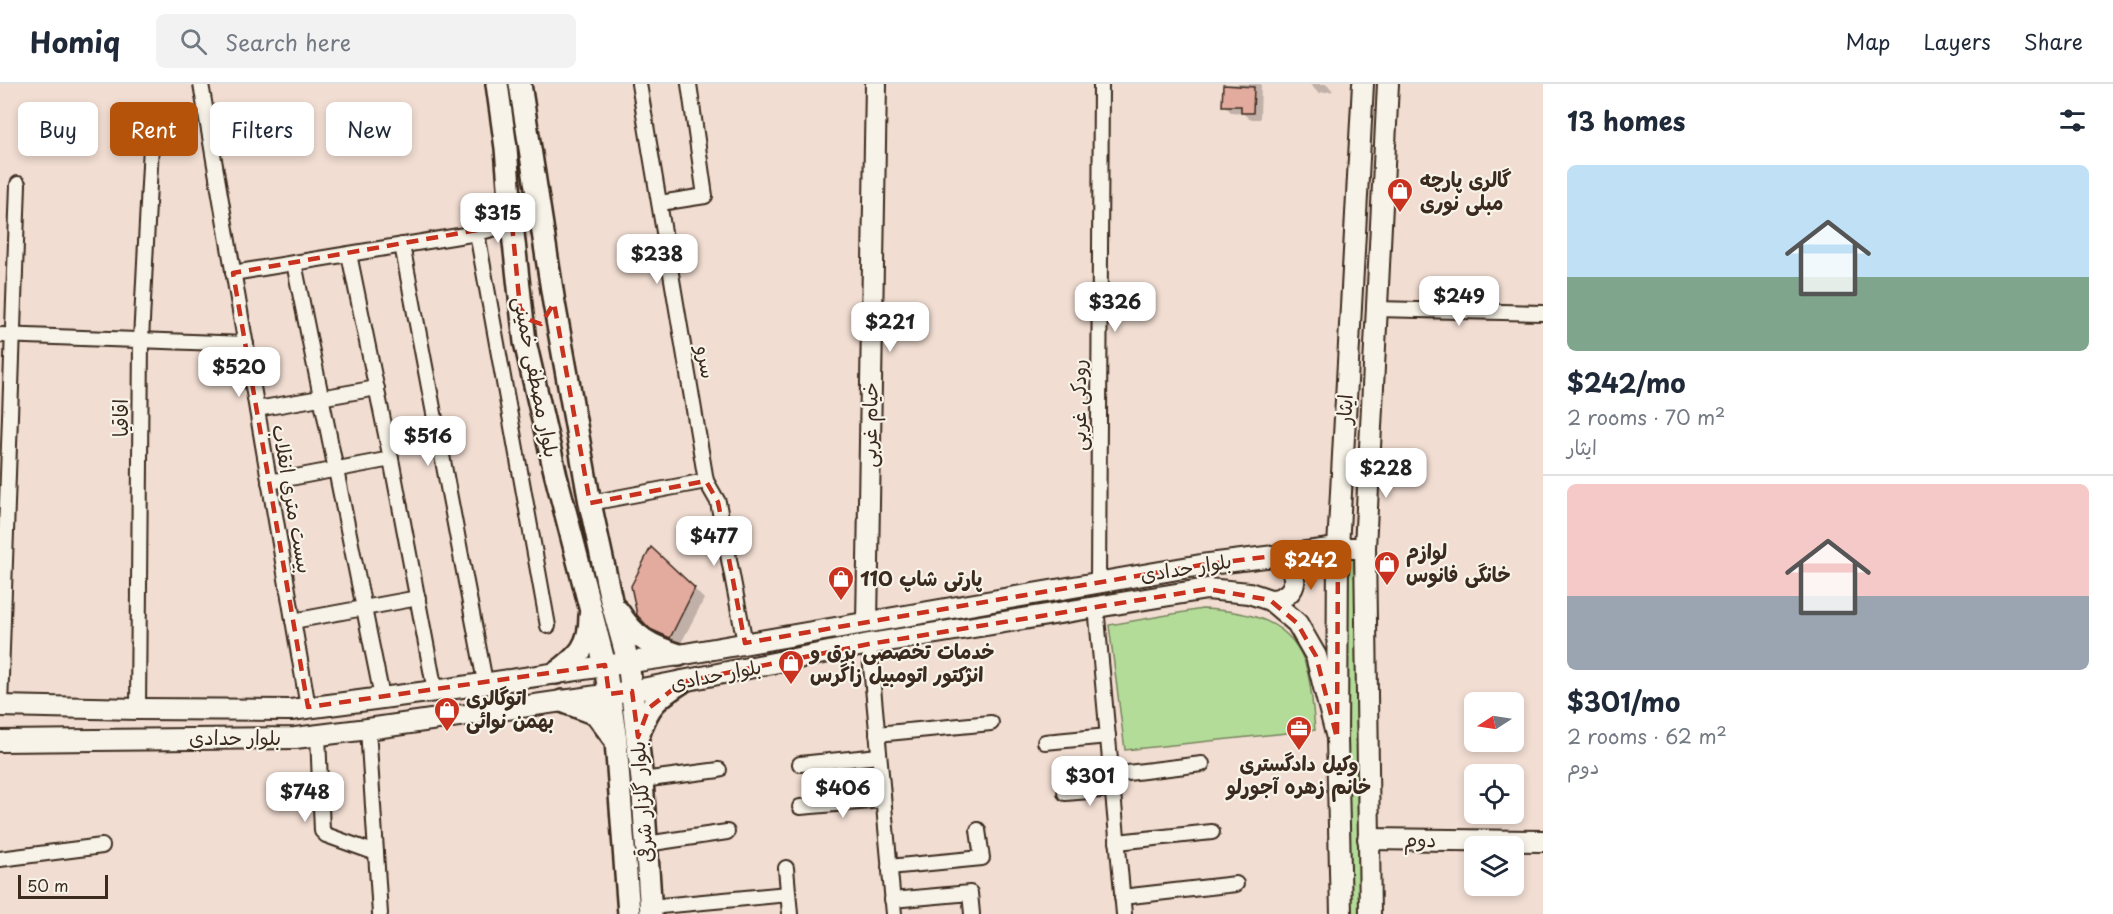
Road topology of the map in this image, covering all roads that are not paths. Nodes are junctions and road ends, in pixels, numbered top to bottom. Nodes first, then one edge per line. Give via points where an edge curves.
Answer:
1 (201, 84) edge
2 (497, 84) edge
3 (520, 84) edge
4 (639, 84) edge
5 (690, 84) edge
6 (876, 84) edge
7 (1101, 84) edge
8 (1363, 84) edge
9 (1388, 84) edge
10 (150, 156) edge
11 (18, 184) dead end
12 (660, 203) junction
13 (512, 224) junction
14 (477, 233) junction
15 (402, 245) junction
16 (349, 254) junction
17 (294, 263) junction
18 (233, 273) junction
19 (554, 303) junction
20 (520, 308) junction
21 (1376, 309) junction
22 (1543, 313) edge
23 (7, 335) edge
24 (141, 340) junction
25 (246, 344) junction
26 (566, 372) junction
27 (533, 380) junction
28 (377, 388) junction
29 (322, 397) junction
30 (257, 409) junction
31 (392, 459) junction
32 (337, 470) junction
33 (706, 481) junction
34 (269, 482) junction
35 (590, 503) junction
36 (1338, 548) junction
37 (1365, 548) junction
38 (1280, 555) junction
39 (1098, 582) junction
40 (418, 598) junction
41 (611, 600) junction
42 (1270, 600) junction
43 (590, 604) junction
44 (1096, 606) junction
45 (364, 608) junction
46 (293, 621) junction
47 (867, 622) junction
48 (548, 626) dead end
49 (745, 643) junction
50 (869, 644) junction
51 (679, 655) junction
52 (628, 661) junction
53 (605, 664) junction
54 (556, 673) junction
55 (485, 682) junction
56 (682, 682) junction
57 (435, 691) junction
58 (632, 691) junction
59 (609, 694) junction
60 (382, 697) junction
61 (562, 701) junction
62 (0, 706) edge
63 (308, 707) junction
64 (48, 708) junction
65 (138, 709) junction
66 (991, 723) dead end
67 (368, 729) junction
68 (877, 734) junction
69 (318, 735) junction
70 (1108, 736) junction
71 (638, 737) junction
72 (1337, 738) junction
73 (49, 740) junction
74 (0, 741) edge
75 (616, 741) junction
76 (1044, 742) dead end
77 (879, 756) junction
78 (800, 764) dead end
79 (1202, 764) dead end
80 (719, 770) dead end
81 (642, 780) junction
82 (1112, 782) junction
83 (1065, 793) dead end
84 (883, 800) junction
85 (800, 807) dead end
86 (978, 830) dead end
87 (727, 832) dead end
88 (1212, 832) dead end
89 (1368, 839) junction
90 (1543, 841) edge
91 (1117, 842) junction
92 (646, 844) junction
93 (102, 846) dead end
94 (376, 853) junction
95 (0, 859) edge
96 (889, 867) junction
97 (786, 868) dead end
98 (1236, 884) dead end
99 (788, 894) junction
100 (1122, 897) junction
101 (893, 907) edge
102 (650, 910) edge
103 (381, 914) edge
104 (629, 914) edge
105 (790, 914) edge
106 (972, 914) edge
107 (1124, 914) edge
108 (1341, 914) edge
109 (1370, 914) edge

1 - 18 street, بیست متری انقلاب
2 - 13 main road, بلوار مصطفی خمینی
3 - 19 main road, بلوار مصطفی خمینی
4 - 12 street, سرو
5 - 12 street via 705,196
6 - 47 main road, خیام غربی
7 - 39 street, رودکی غربی
8 - 36 main road, ایثار
9 - 21 main road, ایثار
10 - 24 street, اقاقیا
11 - 23 street
12 - 33 street, سرو
13 - 14 street
13 - 20 main road, بلوار مصطفی خمینی
14 - 15 street
14 - 48 street
15 - 16 street
15 - 55 street
16 - 17 street
16 - 28 street
17 - 18 street
17 - 29 street
18 - 25 street, بیست متری انقلاب
19 - 20 main road via 549,316 538,323
19 - 26 main road, بلوار مصطفی خمینی
20 - 27 main road, بلوار مصطفی خمینی
21 - 22 street
21 - 37 main road, ایثار
23 - 24 street
23 - 62 street
24 - 25 street
24 - 65 street, اقاقیا
25 - 30 street, بیست متری انقلاب
26 - 27 main road via 557,358 546,357 538,364
26 - 35 main road, بلوار مصطفی خمینی
27 - 43 main road, بلوار مصطفی خمینی
28 - 29 street
28 - 31 street
29 - 30 street
29 - 32 street
30 - 34 street, بیست متری انقلاب
31 - 32 street
31 - 40 street
32 - 34 street
32 - 45 street
33 - 35 street
33 - 49 street, سرو via 718,502
34 - 46 street, بیست متری انقلاب
35 - 41 main road, بلوار مصطفی خمینی
36 - 37 main road, بلوار حدادی
36 - 38 main road, بلوار حدادی
36 - 72 main road, ایثار
37 - 89 main road, ایثار
38 - 39 main road, بلوار حدادی
38 - 42 main road via 1293,572 1294,581 1286,596
39 - 47 main road, بلوار حدادی
40 - 45 street
40 - 57 street
41 - 51 main road via 635,634
41 - 52 main road, بلوار مصطفی خمینی
42 - 44 main road, بلوار حدادی via 1208,588
42 - 72 main road, بلوار حدادی via 1297,624 1316,656
43 - 53 main road, بلوار مصطفی خمینی
43 - 54 main road via 585,645 574,660
44 - 50 main road, بلوار حدادی
44 - 70 street
45 - 46 street
45 - 60 street
46 - 63 street, بیست متری انقلاب
47 - 49 main road, بلوار حدادی
49 - 51 main road, بلوار حدادی
50 - 56 main road, بلوار حدادی
50 - 68 street
51 - 52 main road, بلوار حدادی
52 - 53 main road, بلوار حدادی
52 - 58 main road, بلوار گلزار شرقی
53 - 54 main road, بلوار حدادی
53 - 59 main road, بلوار گلزار شرقی
54 - 55 main road, بلوار حدادی
55 - 57 main road, بلوار حدادی
56 - 58 main road, بلوار حدادی
56 - 71 main road via 649,708
57 - 60 main road, بلوار حدادی
58 - 59 main road, بلوار حدادی
58 - 71 main road, بلوار گلزار شرقی
59 - 61 main road, بلوار حدادی
59 - 75 main road, بلوار گلزار شرقی
60 - 63 main road, بلوار حدادی
61 - 67 main road, بلوار حدادی
61 - 75 main road via 596,714
62 - 64 main road, بلوار حدادی
63 - 65 main road, بلوار حدادی
64 - 65 main road, بلوار حدادی
64 - 73 main road
66 - 68 street
67 - 69 main road, بلوار حدادی
67 - 94 street
68 - 77 street
69 - 73 main road, بلوار حدادی
69 - 94 street via 322,831
70 - 76 street
70 - 82 street
71 - 81 main road, بلوار گلزار شرقی
72 - 108 main road, ایثار
73 - 74 main road, بلوار حدادی
75 - 104 main road, بلوار گلزار شرقی
77 - 78 street
77 - 84 street
79 - 82 street
80 - 81 street
81 - 92 main road, بلوار گلزار شرقی
82 - 83 street
82 - 91 street
84 - 85 street
84 - 96 street
86 - 96 street via 982,858
87 - 92 street
88 - 91 street
89 - 90 main road, دوم
89 - 109 main road, ایثار
91 - 100 street
92 - 102 main road, بلوار گلزار شرقی
93 - 95 street
94 - 103 street
96 - 101 street
97 - 99 street
98 - 100 street
99 - 102 street
99 - 105 street
100 - 107 street
101 - 106 street via 970,892

